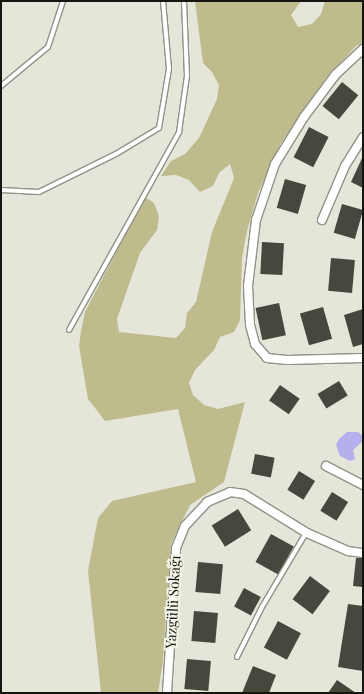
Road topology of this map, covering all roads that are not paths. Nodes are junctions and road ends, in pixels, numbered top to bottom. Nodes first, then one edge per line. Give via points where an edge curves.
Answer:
1 (63, 1) edge
2 (163, 1) edge
3 (184, 1) edge
4 (363, 49) edge
5 (1, 86) edge
6 (363, 137) edge
7 (1, 190) edge
8 (322, 220) dead end
9 (69, 330) dead end
10 (363, 358) edge
11 (326, 466) dead end
12 (363, 485) edge
13 (307, 533) junction
14 (363, 553) edge
15 (237, 657) dead end
16 (169, 692) edge

1 - 5 lane via 48,47
2 - 7 lane via 169,69 159,128 116,154 39,192
3 - 9 lane via 187,76 179,132
4 - 10 street via 336,74 304,117 275,164 256,220 248,286 250,325 255,344 267,358
6 - 8 street via 345,166
11 - 12 street
13 - 14 street, Yazgülü Sokağı via 348,551
13 - 15 lane via 262,607
13 - 16 street, Yazgülü Sokağı via 244,494 230,492 206,502 186,526 176,548

